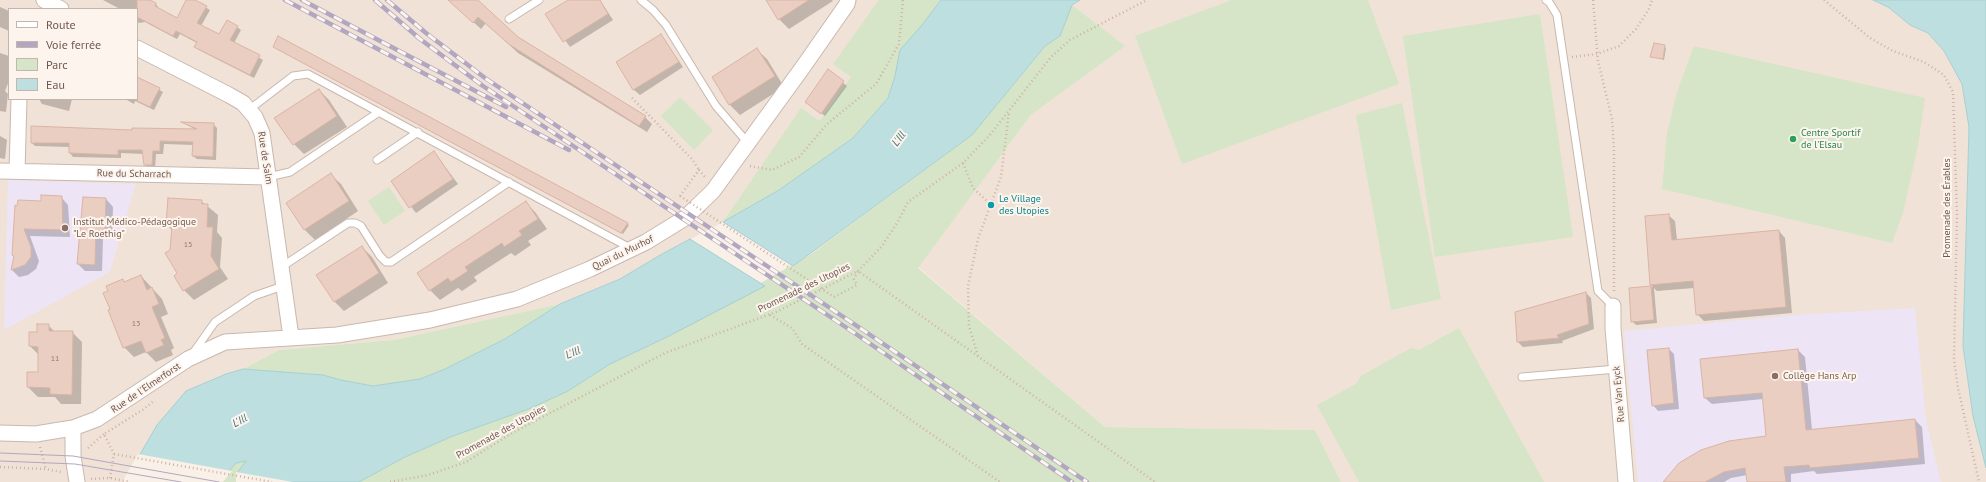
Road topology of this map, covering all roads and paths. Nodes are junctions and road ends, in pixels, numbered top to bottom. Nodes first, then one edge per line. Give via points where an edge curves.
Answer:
1 (44, 0) edge
2 (539, 0) edge
3 (640, 0) edge
4 (848, 0) edge
5 (903, 0) edge
6 (1147, 0) edge
7 (1546, 0) edge
8 (1593, 0) edge
9 (1652, 0) edge
10 (1824, 0) edge
11 (58, 8) edge
12 (509, 19) dead end
13 (138, 49) edge
14 (1597, 54) junction
15 (1574, 57) dead end
16 (632, 98) dead end
17 (19, 100) edge
18 (250, 109) junction
19 (1009, 111) junction
20 (379, 112) junction
21 (418, 132) junction
22 (748, 143) junction
23 (377, 160) dead end
24 (734, 163) junction
25 (963, 163) junction
26 (0, 171) edge
27 (17, 171) junction
28 (268, 176) junction
29 (509, 182) junction
30 (991, 205) junction
31 (632, 249) junction
32 (280, 268) junction
33 (858, 271) junction
34 (282, 286) junction
35 (1613, 306) junction
36 (770, 314) junction
37 (291, 337) junction
38 (978, 356) junction
39 (188, 359) junction
40 (1617, 369) junction
41 (1522, 377) dead end
42 (161, 395) dead end
43 (73, 428) junction
44 (0, 432) edge
45 (104, 434) junction
46 (45, 447) dead end
47 (86, 450) dead end
48 (114, 454) junction
49 (0, 467) edge
50 (46, 469) junction
51 (110, 478) junction
52 (77, 479) edge
53 (402, 481) edge
54 (94, 482) edge
55 (130, 482) edge
56 (272, 482) edge
57 (390, 482) edge
58 (1000, 482) edge
59 (1155, 482) edge
60 (1626, 482) edge
61 (1979, 482) edge

1 - 11 street
2 - 12 lane
3 - 22 lane via 666,25 716,106
4 - 22 street, Quai du Murhof
5 - 24 path via 899,44 876,84 827,124 798,157 772,170
6 - 19 path, Promenade des Utopies via 1070,40 1051,57
7 - 35 lane via 1556,15 1598,291
8 - 14 path
9 - 14 path via 1636,29 1619,46
10 - 61 path, Promenade des Érables via 1870,38 1893,51 1924,62 1944,75 1953,92 1958,216 1954,360
13 - 18 street, Rue de Salm via 229,95
14 - 15 path
14 - 35 path via 1612,119 1614,149
16 - 33 path, bridge via 692,159 698,172 680,196 834,297 857,285 854,279
17 - 27 street
18 - 20 lane via 284,81 302,73
18 - 28 street, Rue de Salm via 262,133
19 - 25 path, Promenade des Utopies
19 - 30 path via 1001,178
20 - 21 lane
20 - 28 lane via 290,172
21 - 23 lane
21 - 29 lane
22 - 24 street, Quai du Murhof
24 - 31 street, Quai du Murhof via 693,212 664,232
25 - 30 path via 973,188
25 - 33 path, Promenade des Utopies via 908,202 882,246
26 - 27 street, Rue du Scharrach
27 - 28 street, Rue du Scharrach
28 - 32 street, Rue de Salm
29 - 31 lane
29 - 32 lane via 391,262 386,262 380,256 361,226 348,223
30 - 38 path via 978,239 968,286 969,326
31 - 37 street, Quai du Murhof via 517,299 430,320 337,335
32 - 34 street, Rue de Salm
33 - 36 path, Promenade des Utopies
33 - 38 path
34 - 37 street, Rue de Salm
34 - 39 lane via 254,296 215,322
35 - 40 street, Rue Van Eyck
36 - 53 path, Promenade des Utopies via 665,354 512,433 466,462
36 - 58 path via 792,328 802,344
37 - 39 street, Rue de l'Elmerforst via 225,342
38 - 59 path
39 - 43 street, Rue de l'Elmerforst via 97,419
40 - 41 lane
40 - 60 street, Rue Van Eyck
42 - 45 path
43 - 44 street, Rue de l'Elmerforst via 36,434
43 - 52 street via 73,456
45 - 47 path
45 - 48 path
46 - 50 path via 40,447
48 - 51 path
48 - 56 path
49 - 50 path
50 - 52 path
51 - 54 path via 95,479
51 - 55 path
53 - 57 path, Promenade des Utopies

